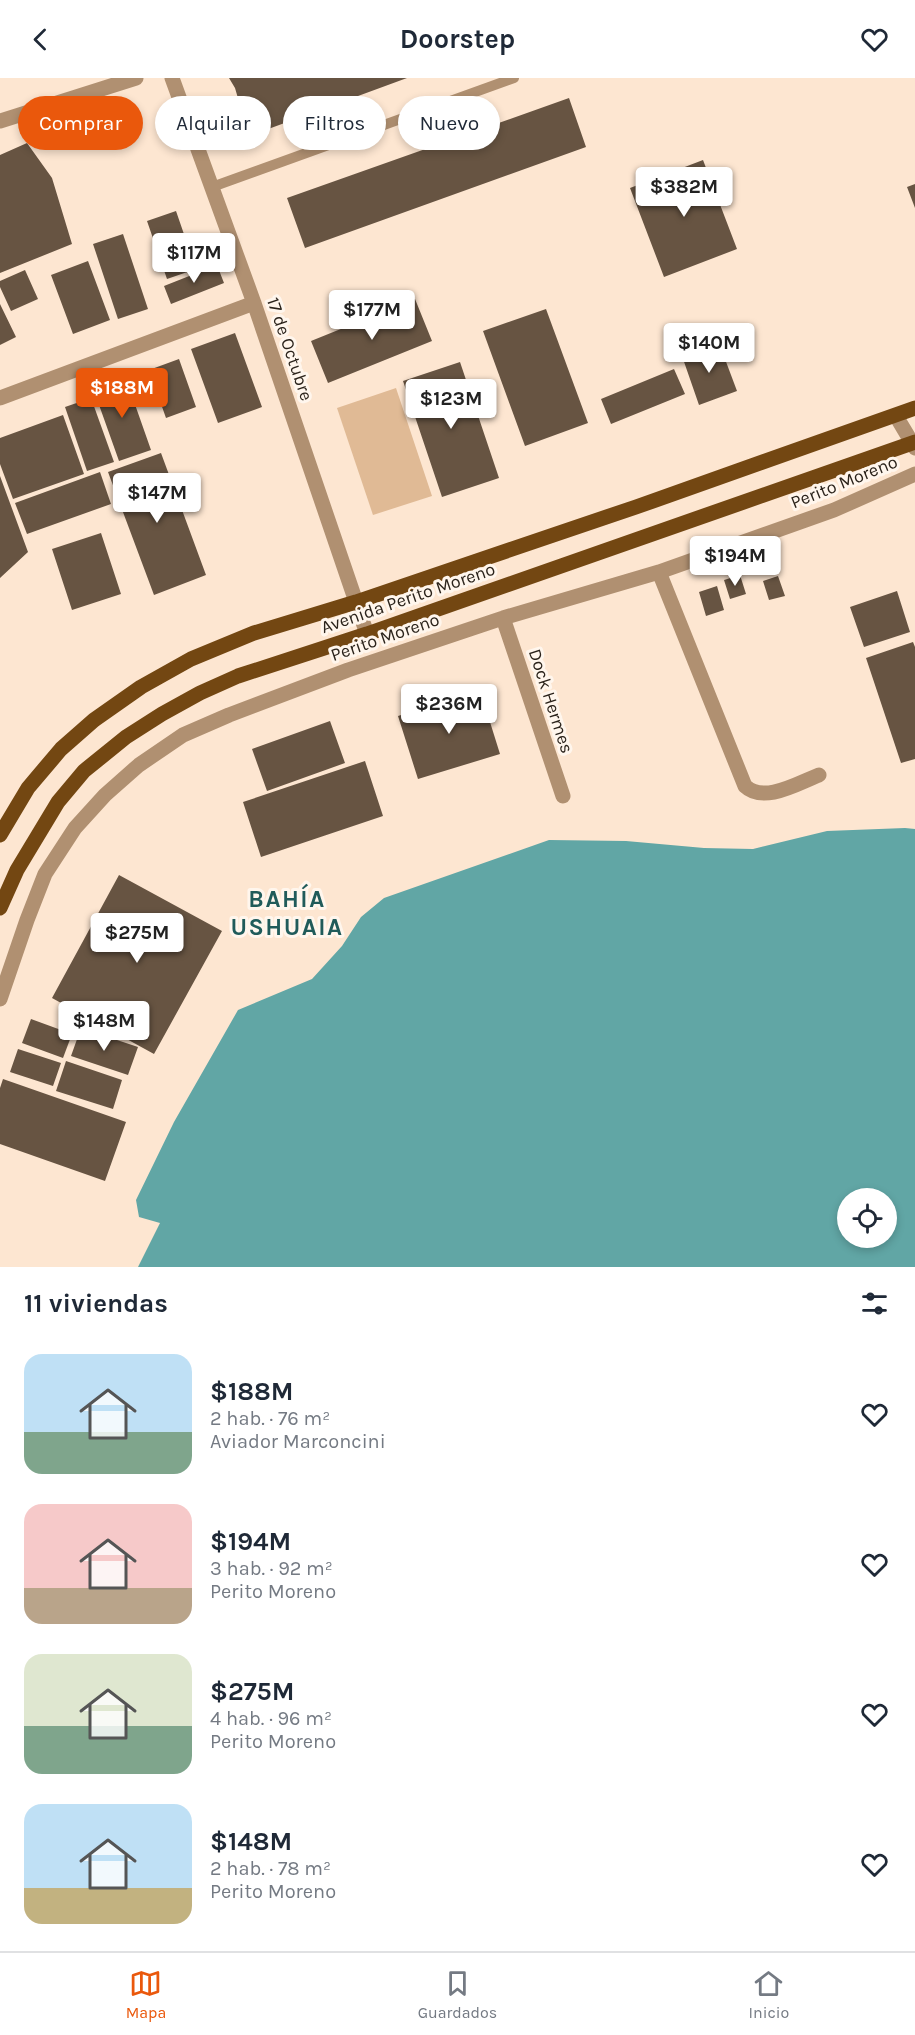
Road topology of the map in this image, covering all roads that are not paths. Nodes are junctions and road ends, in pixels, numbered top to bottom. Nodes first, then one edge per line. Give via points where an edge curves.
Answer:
1 (136, 78) edge
2 (172, 78) edge
3 (514, 78) edge
4 (0, 121) edge
5 (212, 187) junction
6 (254, 303) junction
7 (0, 398) edge
8 (915, 408) edge
9 (896, 416) junction
10 (914, 444) edge
11 (915, 474) edge
12 (659, 572) junction
13 (356, 602) junction
14 (503, 618) junction
15 (367, 634) junction
16 (819, 775) dead end
17 (563, 796) dead end
18 (0, 835) edge
19 (0, 908) edge
20 (0, 999) edge

1 - 4 street
2 - 5 street, 17 de Octubre
3 - 5 lane
5 - 6 street, 17 de Octubre
6 - 7 street
6 - 13 street, 17 de Octubre
8 - 9 main road, Avenida Perito Moreno
9 - 10 street
9 - 13 main road, Avenida Perito Moreno
10 - 15 main road, Avenida Perito Moreno
11 - 12 street, Perito Moreno via 834,510
12 - 14 street, Perito Moreno
12 - 16 street via 745,786 762,794
13 - 15 street, 17 de Octubre
13 - 18 main road, Avenida Perito Moreno via 254,633 191,659 141,687 61,749 28,788
14 - 17 street, Dock Hermes
14 - 20 street, Perito Moreno via 229,715 183,735 139,765 75,828 45,874
15 - 19 main road, Avenida Perito Moreno via 238,676 181,703 126,737 84,771 58,802 17,870

